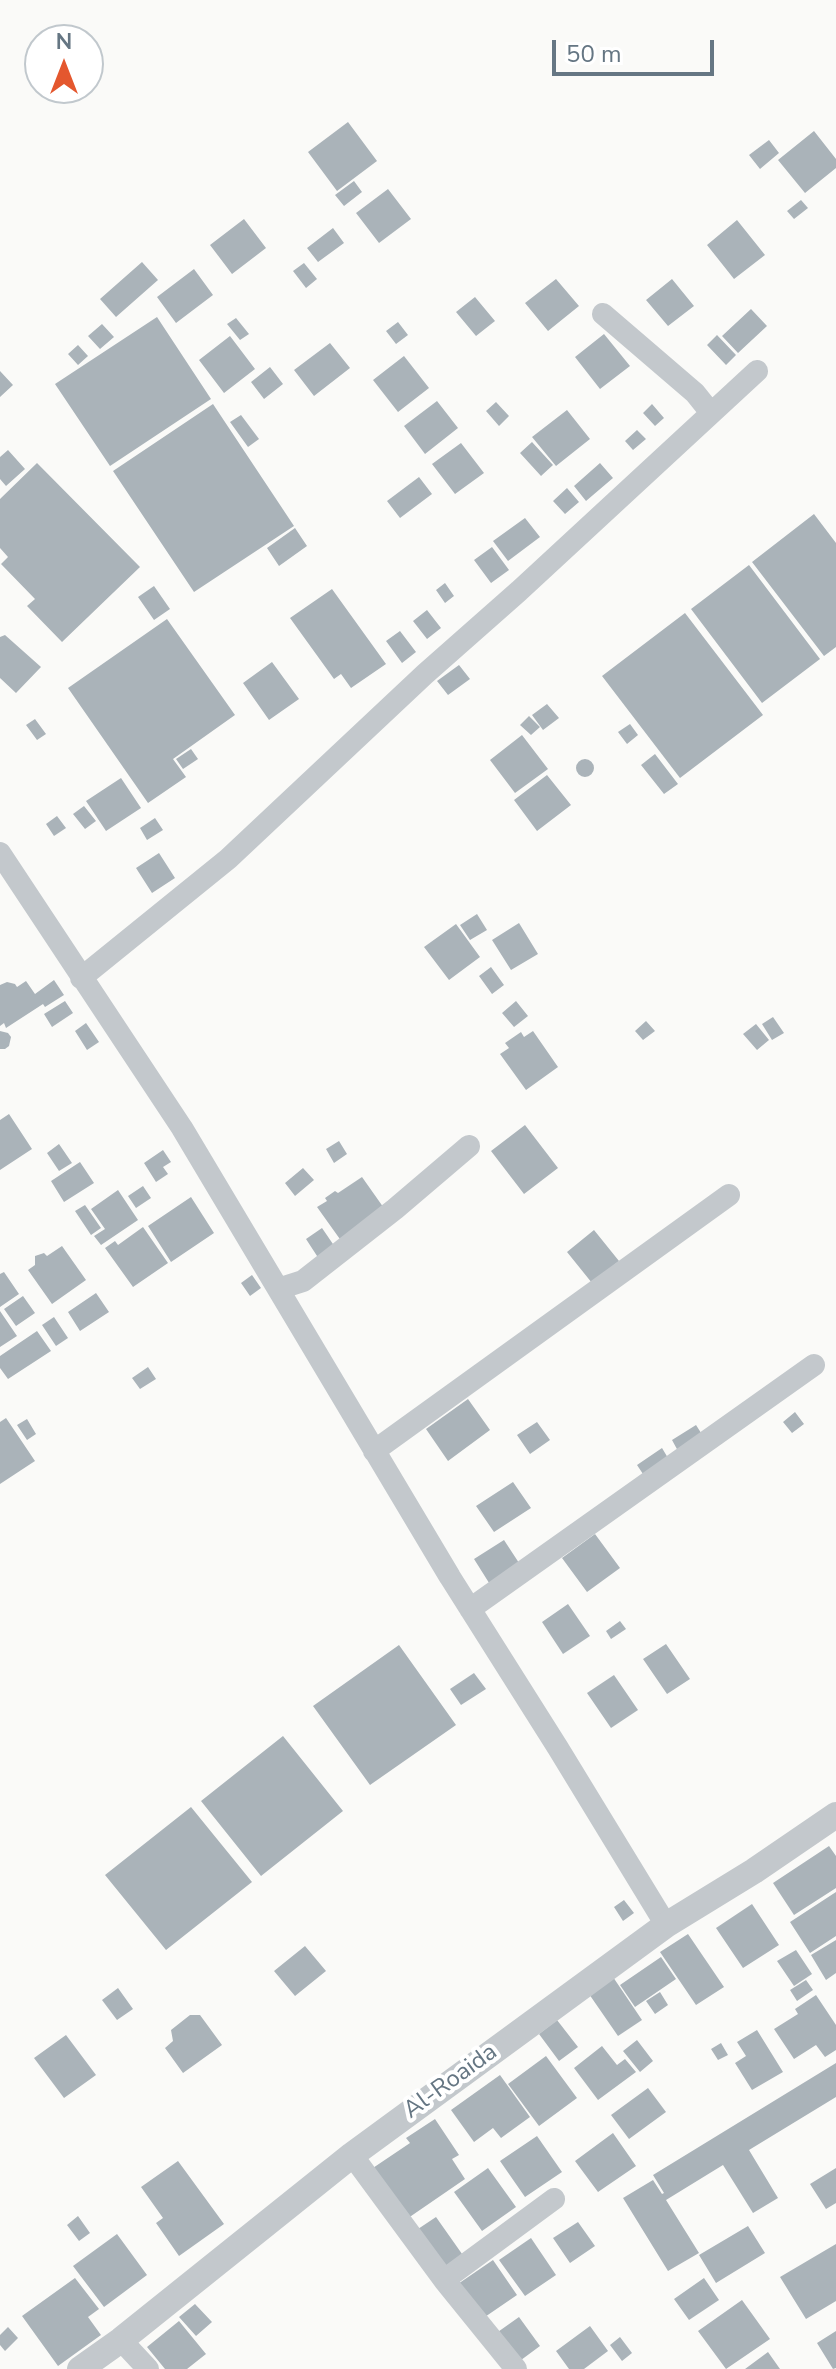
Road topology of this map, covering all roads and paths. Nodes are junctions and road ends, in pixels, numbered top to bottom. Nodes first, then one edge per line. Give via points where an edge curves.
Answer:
1 (603, 314) dead end
2 (757, 371) dead end
3 (711, 413) junction
4 (0, 853) edge
5 (81, 978) junction
6 (469, 1146) dead end
7 (729, 1195) dead end
8 (278, 1289) junction
9 (814, 1365) dead end
10 (374, 1451) junction
11 (470, 1609) junction
12 (836, 1815) edge
13 (666, 1925) junction
14 (352, 2155) junction
15 (554, 2199) dead end
16 (444, 2280) junction
17 (121, 2340) junction
18 (80, 2369) edge
19 (148, 2369) edge
20 (516, 2369) edge

1 - 3 street
2 - 3 street
3 - 5 street via 228,859
4 - 5 street
5 - 8 street via 182,1128
6 - 8 street via 303,1281
7 - 10 street
8 - 10 street
9 - 11 street
10 - 11 street
11 - 13 street
12 - 13 street, Al-Roaida
13 - 14 street, Al-Roaida
14 - 16 street
14 - 17 street, Al-Roaida
15 - 16 street
16 - 20 street
17 - 18 street, Al-Roaida
17 - 19 street

